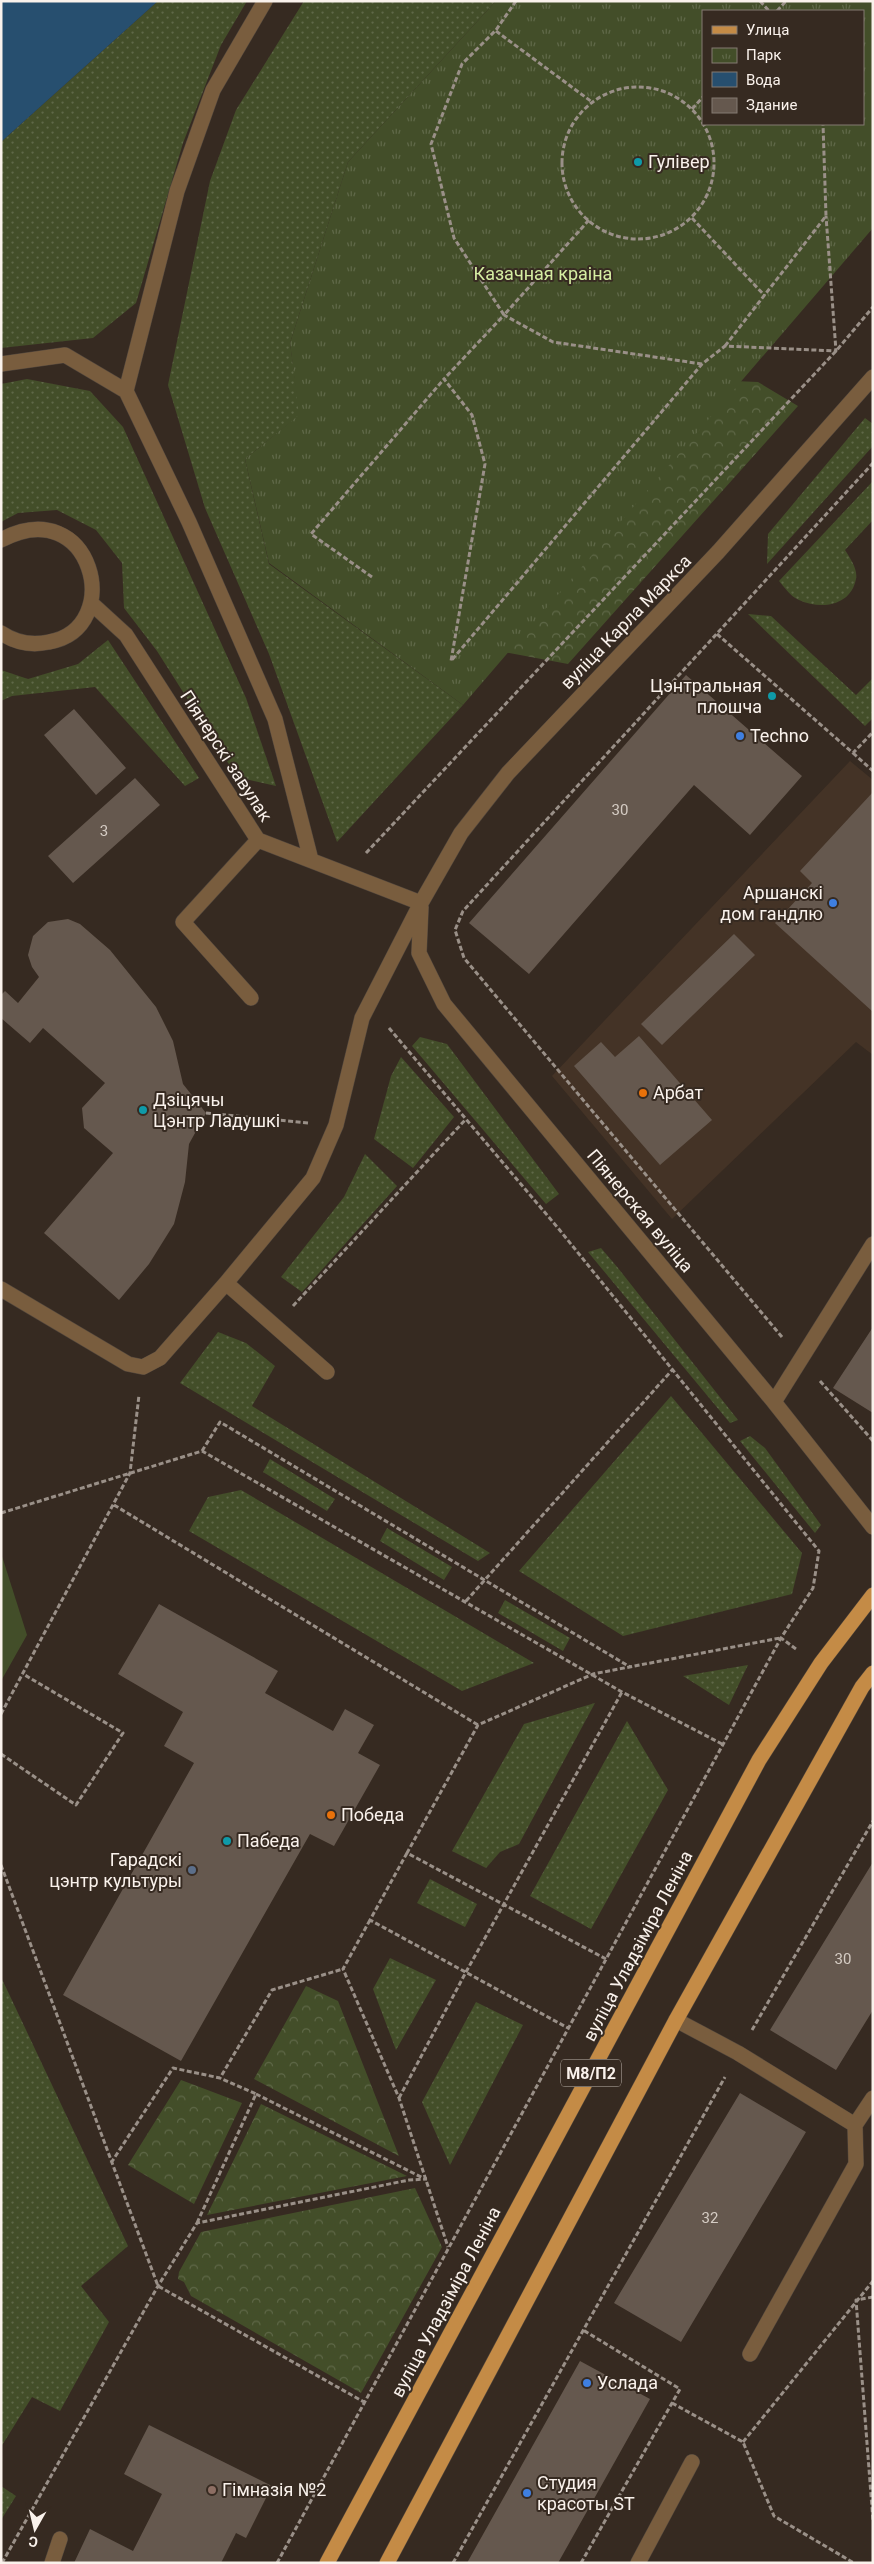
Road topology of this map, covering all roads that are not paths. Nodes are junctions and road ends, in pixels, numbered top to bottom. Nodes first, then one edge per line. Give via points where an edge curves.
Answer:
1 (264, 1) edge
2 (1, 364) edge
3 (873, 377) edge
4 (126, 391) junction
5 (1, 540) edge
6 (91, 603) junction
7 (1, 633) edge
8 (258, 840) junction
9 (311, 860) junction
10 (421, 903) junction
11 (250, 998) dead end
12 (873, 1244) edge
13 (226, 1283) junction
14 (1, 1289) edge
15 (327, 1372) dead end
16 (774, 1402) junction
17 (873, 1527) edge
18 (873, 1595) edge
19 (873, 1673) edge
20 (676, 2020) junction
21 (873, 2098) edge
22 (855, 2125) junction
23 (750, 2354) dead end
24 (692, 2462) dead end
25 (60, 2539) dead end
26 (52, 2563) edge
27 (327, 2563) edge
28 (387, 2563) edge
29 (638, 2563) edge

1 - 4 street via 213,90 184,173
2 - 4 street via 65,355
3 - 10 street, вуліца Карла Маркса via 718,552 508,773 460,832
4 - 9 street via 189,522 275,719
5 - 6 street via 16,532 34,529 52,531 68,539 82,551 90,567
6 - 7 street via 77,626 54,641 37,644 18,642
6 - 8 street, Піянерскі завулак via 126,635
8 - 9 street, Піянерскі завулак
8 - 11 street via 183,922
9 - 10 street, Піянерскі завулак
10 - 13 street, вуліца Карла Маркса via 362,1018 336,1125 313,1178
10 - 16 street, Піянерская вуліца via 419,953 444,1004
12 - 16 street
13 - 14 street, вуліца Карла Маркса via 160,1358 143,1367 128,1364
13 - 15 street
16 - 17 street, Піянерская вуліца
18 - 27 main road, вуліца Уладзіміра Леніна / М8/П2 via 821,1663 759,1760
19 - 20 main road, М8/П2 via 862,1687
20 - 22 street via 738,2053
20 - 28 main road, М8/П2
21 - 22 street
22 - 23 street via 856,2164
24 - 29 street
25 - 26 street

